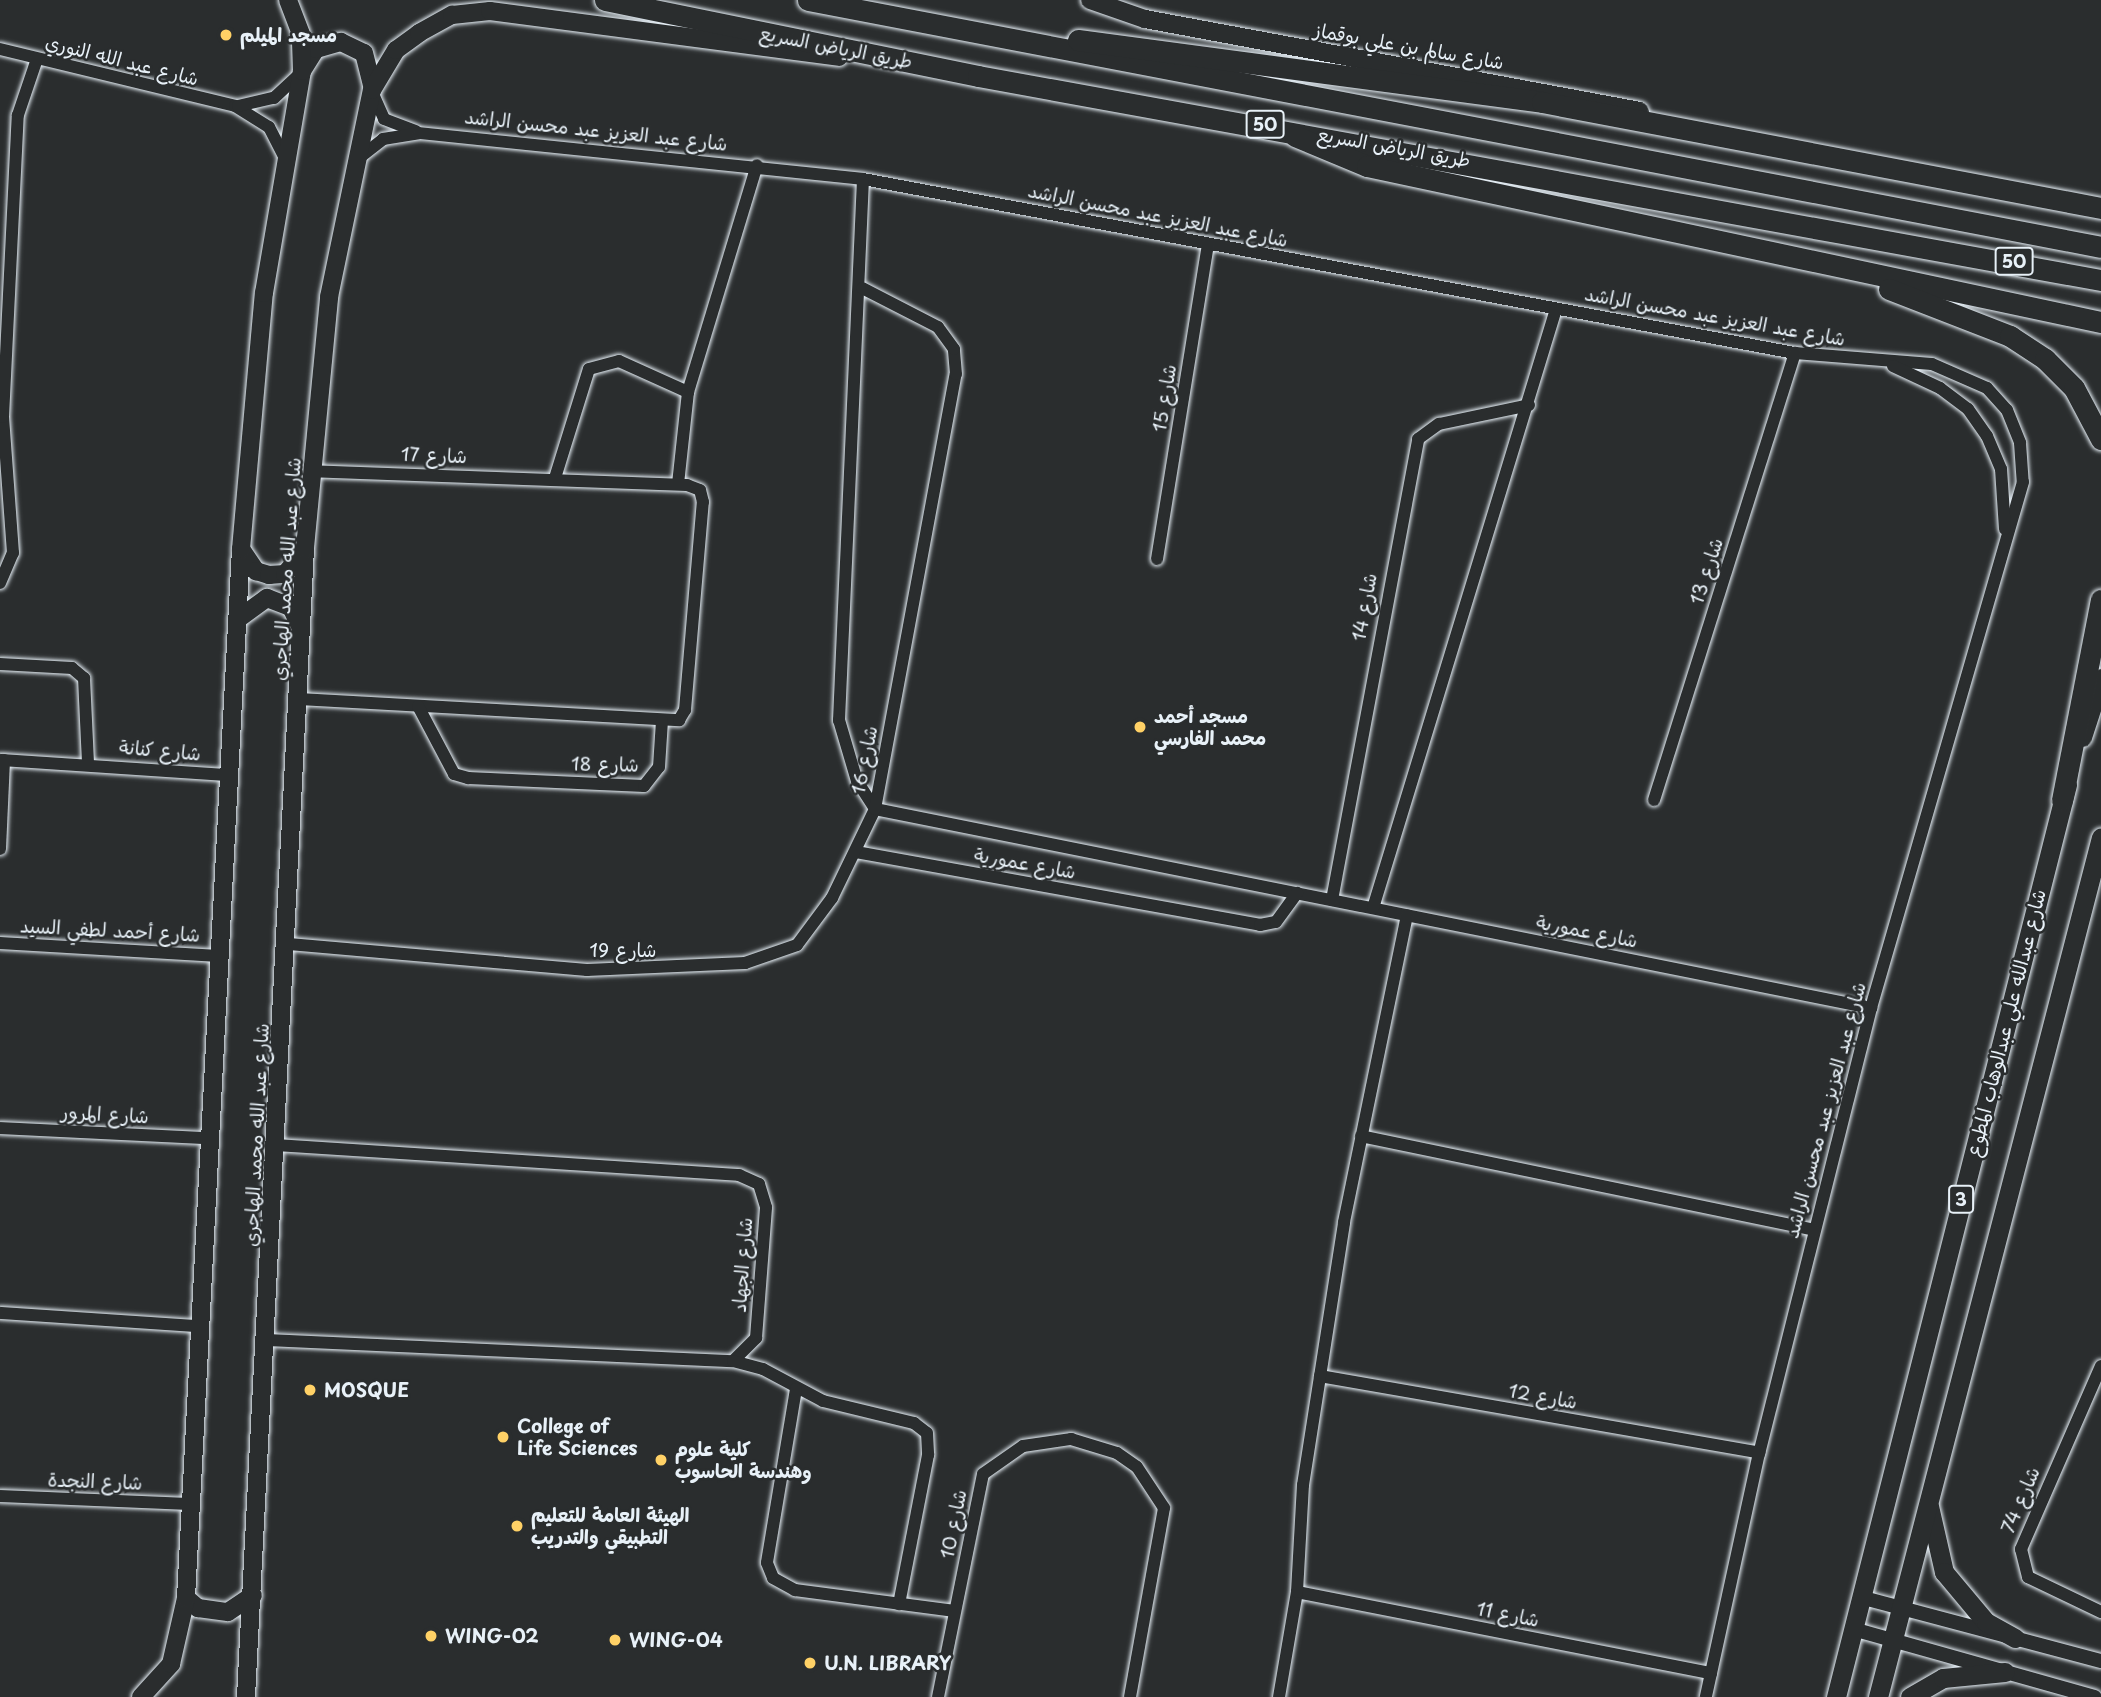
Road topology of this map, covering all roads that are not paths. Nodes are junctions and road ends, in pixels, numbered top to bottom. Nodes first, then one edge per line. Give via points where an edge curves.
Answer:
1 (288, 0) edge
2 (605, 0) edge
3 (808, 0) edge
4 (1090, 0) edge
5 (1044, 44) junction
6 (0, 49) edge
7 (37, 59) junction
8 (302, 71) junction
9 (978, 75) junction
10 (372, 90) junction
11 (235, 106) junction
12 (1278, 126) junction
13 (419, 133) junction
14 (1721, 134) junction
15 (286, 162) junction
16 (757, 165) junction
17 (352, 166) junction
18 (863, 179) junction
19 (1970, 185) junction
20 (2101, 196) edge
21 (2101, 208) edge
22 (1208, 244) junction
23 (2101, 247) edge
24 (1834, 269) junction
25 (2101, 280) edge
26 (862, 288) junction
27 (1556, 309) junction
28 (2101, 322) edge
29 (1795, 353) junction
30 (1886, 362) junction
31 (688, 392) junction
32 (1529, 405) junction
33 (2101, 439) edge
34 (312, 471) junction
35 (555, 478) junction
36 (678, 484) junction
37 (2006, 540) junction
38 (306, 548) junction
39 (241, 550) junction
40 (1157, 559) dead end
41 (0, 583) edge
42 (2101, 600) edge
43 (238, 619) junction
44 (301, 630) junction
45 (0, 664) edge
46 (2101, 678) edge
47 (299, 699) junction
48 (418, 706) junction
49 (662, 721) junction
50 (2, 760) edge
51 (88, 764) junction
52 (228, 775) junction
53 (1654, 800) dead end
54 (2062, 800) junction
55 (875, 809) junction
56 (2101, 837) edge
57 (0, 849) edge
58 (856, 852) junction
59 (1297, 893) junction
60 (1332, 900) junction
61 (1373, 908) junction
62 (1407, 915) junction
63 (0, 943) edge
64 (289, 944) junction
65 (219, 956) junction
66 (1871, 1007) junction
67 (0, 1128) edge
68 (1361, 1136) junction
69 (207, 1138) junction
70 (274, 1145) junction
71 (1813, 1230) junction
72 (0, 1312) edge
73 (197, 1326) junction
74 (267, 1340) junction
75 (733, 1361) junction
76 (2101, 1366) edge
77 (1320, 1376) junction
78 (796, 1389) junction
79 (1759, 1453) junction
80 (1932, 1476) junction
81 (0, 1496) edge
82 (189, 1504) junction
83 (1297, 1592) junction
84 (253, 1595) junction
85 (1860, 1597) junction
86 (186, 1598) junction
87 (899, 1604) junction
88 (1898, 1607) junction
89 (955, 1611) junction
90 (2101, 1612) edge
91 (1853, 1629) junction
92 (2015, 1638) junction
93 (1891, 1639) junction
94 (2101, 1661) edge
95 (2005, 1672) junction
96 (1711, 1673) junction
97 (141, 1697) edge
98 (246, 1697) edge
99 (938, 1697) edge
100 (1130, 1697) edge
101 (1279, 1697) edge
102 (1706, 1697) edge
103 (1836, 1697) edge
104 (1878, 1697) edge
105 (1910, 1697) edge
106 (2095, 1697) edge

1 - 8 main road via 301,34
2 - 9 highway, طريق الرياض السريع / 50
3 - 5 highway, طريق الرياض السريع / 50
4 - 14 main road, شارع سالم بن علي بوقماز via 1145,19 1609,104
5 - 14 highway via 1114,41
5 - 23 highway, طريق الرياض السريع / 50
6 - 7 street, شارع عبد الله النوري
7 - 11 street, شارع عبد الله النوري
7 - 41 street via 18,115 3,417 13,553
8 - 10 main road via 328,43 354,45 372,64
8 - 11 street, شارع عبد الله النوري via 274,98
8 - 15 main road
9 - 10 main road, شارع عبد الله محمد الهاجري via 490,11 452,15 419,33 396,50
9 - 12 highway, طريق الرياض السريع / 50
10 - 13 street, شارع عبد العزيز عبد محسن الراشد via 384,119
10 - 17 main road, شارع عبد الله محمد الهاجري
11 - 15 street, شارع عبد الله النوري via 269,127
12 - 24 highway via 1367,166
12 - 25 highway, طريق الرياض السريع / 50
13 - 16 street, شارع عبد العزيز عبد محسن الراشد
13 - 17 street, شارع عبد العزيز عبد محسن الراشد via 383,139
14 - 19 highway
15 - 39 main road via 264,293
16 - 18 street, شارع عبد العزيز عبد محسن الراشد
16 - 31 street
17 - 34 main road, شارع عبد الله محمد الهاجري via 329,297
18 - 22 street, شارع عبد العزيز عبد محسن الراشد
18 - 26 street, شارع 16
19 - 20 highway
19 - 21 highway
22 - 27 street, شارع عبد العزيز عبد محسن الراشد
22 - 40 street, شارع 15
24 - 28 highway
24 - 33 highway via 1969,318 2045,359 2074,388
26 - 55 street, شارع 16 via 839,720 857,781
26 - 55 street, شارع 16 via 938,327 954,349 956,374
27 - 29 street, شارع عبد العزيز عبد محسن الراشد
27 - 32 street
29 - 30 street, شارع عبد العزيز عبد محسن الراشد
29 - 53 street, شارع 13
30 - 37 street, شارع عبد العزيز عبد محسن الراشد via 1940,388 1968,410 1987,436 2001,469
30 - 37 street, شارع عبد العزيز عبد محسن الراشد via 1957,373 1987,388 2007,410 2020,443 2023,482
31 - 35 street via 619,361 589,369
31 - 36 street
32 - 60 street, شارع 14 via 1439,424 1418,439
32 - 61 street
34 - 35 street, شارع 17
34 - 38 main road, شارع عبد الله محمد الهاجري
35 - 36 street, شارع 17
36 - 49 street via 700,490 703,502 685,710 678,720
37 - 66 street, شارع عبد العزيز عبد محسن الراشد
38 - 39 main road via 285,573 268,575 256,571
38 - 44 main road, شارع عبد الله محمد الهاجري
39 - 43 main road
42 - 54 highway
43 - 44 main road via 255,601 279,600 290,607
43 - 52 main road
44 - 47 main road, شارع عبد الله محمد الهاجري
45 - 51 street via 72,668 84,678
46 - 54 main road, شارع عبدالله علي عبدالوهاب المطوع / 3
47 - 48 street
47 - 64 main road, شارع عبد الله محمد الهاجري
48 - 49 street
48 - 49 street, شارع 18 via 454,774 468,779 643,786 659,767
50 - 51 street, شارع كنانة
50 - 57 street
51 - 52 street, شارع كنانة
52 - 65 main road
54 - 85 main road, شارع عبدالله علي عبدالوهاب المطوع / 3
55 - 58 street, شارع 19
55 - 59 street, شارع عمورية
56 - 80 main road, 3
58 - 59 street, شارع عمورية via 1260,925 1276,922
58 - 64 street, شارع 19 via 797,945 745,963 587,970
59 - 60 street, شارع عمورية
60 - 61 street, شارع عمورية
61 - 62 street, شارع عمورية
62 - 66 street, شارع عمورية
62 - 68 street
63 - 65 street, شارع أحمد لطفي السيد
64 - 70 main road, شارع عبد الله محمد الهاجري
65 - 69 main road
66 - 71 street, شارع عبد العزيز عبد محسن الراشد
67 - 69 street, شارع المرور
68 - 71 street
68 - 77 street
69 - 73 main road
70 - 74 main road, شارع عبد الله محمد الهاجري
70 - 75 street, شارع الجهاد via 753,1179 765,1208 756,1338
71 - 79 street, شارع عبد العزيز عبد محسن الراشد
72 - 73 street
73 - 82 main road
74 - 75 street
74 - 84 main road, شارع عبد الله محمد الهاجري
75 - 78 street
76 - 90 street, شارع 74 via 2021,1549 2028,1577
77 - 79 street, شارع 12
77 - 83 street via 1303,1485
78 - 87 street via 927,1433
78 - 87 street via 769,1572 795,1590
79 - 96 street, شارع عبد العزيز عبد محسن الراشد
80 - 88 main road, 3
80 - 92 main road via 1929,1509 1944,1572 1970,1607
81 - 82 street, شارع النجدة
82 - 86 main road
83 - 96 street, شارع 11
83 - 101 street
84 - 86 main road via 242,1606 212,1613
84 - 98 main road, شارع عبد الله محمد الهاجري
85 - 88 street
85 - 91 main road, شارع عبدالله علي عبدالوهاب المطوع / 3
86 - 97 main road via 171,1664
87 - 89 street
88 - 92 street
88 - 93 main road, 3
89 - 99 street, شارع 10
89 - 100 street, شارع 10 via 983,1474 1001,1458 1046,1440 1071,1439 1117,1453 1145,1477 1164,1508
91 - 93 street
91 - 103 main road, شارع عبدالله علي عبدالوهاب المطوع / 3
92 - 94 street
93 - 95 street
93 - 104 main road, 3
95 - 105 main road via 1943,1678
95 - 106 street
96 - 102 street, شارع عبد العزيز عبد محسن الراشد

